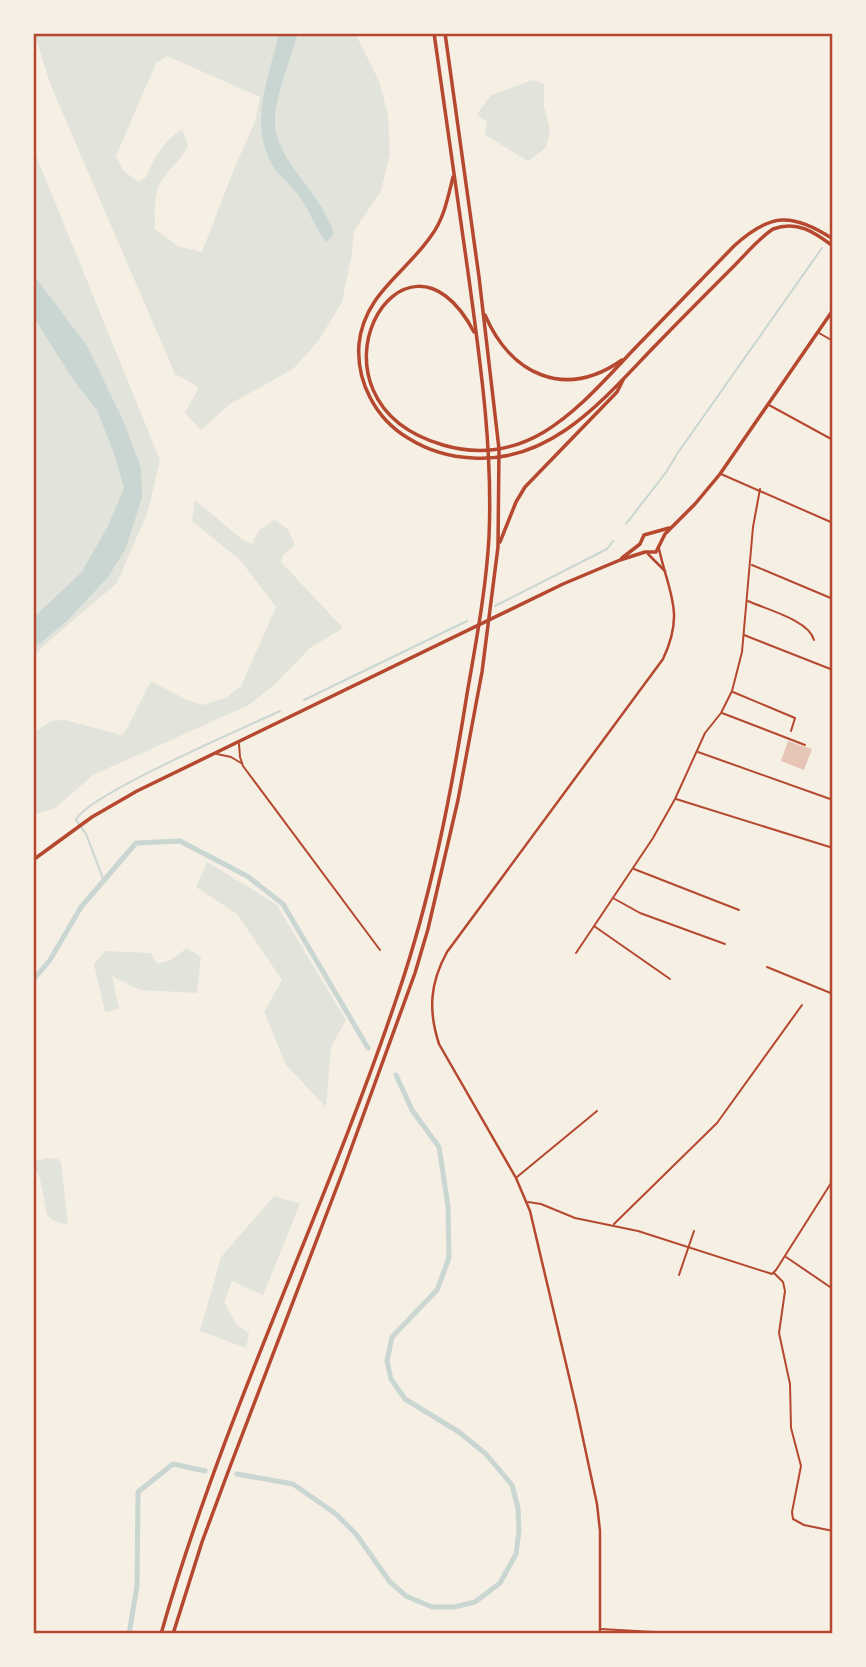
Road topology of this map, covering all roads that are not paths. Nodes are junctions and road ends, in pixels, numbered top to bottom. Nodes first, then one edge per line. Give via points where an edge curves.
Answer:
1 (434, 33) edge
2 (445, 33) edge
3 (454, 175) junction
4 (833, 239) edge
5 (833, 246) edge
6 (483, 310) junction
7 (833, 310) edge
8 (818, 332) junction
9 (477, 337) junction
10 (833, 341) edge
11 (631, 352) junction
12 (624, 379) junction
13 (768, 405) junction
14 (833, 440) edge
15 (720, 474) junction
16 (760, 489) junction
17 (833, 523) edge
18 (671, 528) junction
19 (652, 533) junction
20 (660, 542) junction
21 (640, 544) junction
22 (498, 547) junction
23 (659, 549) junction
24 (646, 553) junction
25 (620, 560) junction
26 (751, 565) junction
27 (667, 575) junction
28 (833, 599) edge
29 (747, 601) junction
30 (743, 635) junction
31 (814, 640) dead end
32 (833, 670) edge
33 (732, 691) junction
34 (721, 713) junction
35 (711, 716) dead end
36 (715, 720) junction
37 (790, 731) dead end
38 (239, 743) junction
39 (806, 745) dead end
40 (697, 751) junction
41 (216, 754) junction
42 (243, 766) junction
43 (675, 799) junction
44 (833, 800) edge
45 (833, 848) edge
46 (33, 860) edge
47 (633, 869) junction
48 (612, 897) junction
49 (738, 910) dead end
50 (594, 926) junction
51 (725, 944) dead end
52 (380, 950) dead end
53 (576, 953) dead end
54 (766, 967) dead end
55 (670, 979) dead end
56 (833, 994) edge
57 (802, 1005) dead end
58 (597, 1111) dead end
59 (516, 1178) junction
60 (833, 1180) edge
61 (527, 1202) junction
62 (613, 1225) junction
63 (694, 1231) dead end
64 (687, 1247) junction
65 (785, 1256) junction
66 (774, 1273) junction
67 (679, 1275) dead end
68 (833, 1289) edge
69 (833, 1531) edge
70 (600, 1629) junction
71 (161, 1634) edge
72 (173, 1634) edge
73 (600, 1634) edge
74 (689, 1634) edge
75 (763, 1634) edge
76 (781, 1634) edge

1 - 3 main road
2 - 6 main road
3 - 9 main road
3 - 12 main road via 436,229 368,312 359,345 360,366 375,408 399,433 429,449 480,459 507,457 555,438
4 - 11 main road via 789,219 755,228
5 - 12 main road via 802,227 772,229
6 - 11 main road via 506,351 542,375 570,380 591,376
6 - 22 main road via 499,449
7 - 8 main road
8 - 10 street
8 - 13 main road
9 - 11 main road via 461,311 438,291 415,288 394,295 379,309 366,352 382,403 412,432 440,444 479,451 507,448 562,422
9 - 71 main road via 489,454 486,573 457,751 429,884 399,992 208,1490
12 - 22 main road via 617,392 525,487
13 - 14 street
13 - 15 main road
15 - 16 street
15 - 18 main road
16 - 17 street
16 - 26 street
18 - 19 main road
18 - 20 main road
19 - 20 main road
19 - 21 main road via 644,535
20 - 23 main road
21 - 24 main road
21 - 25 main road
22 - 72 main road via 482,672 458,800 415,973 202,1542
23 - 24 main road
23 - 27 main road
24 - 25 main road
24 - 27 main road
25 - 38 main road
26 - 28 street
26 - 29 street
27 - 59 main road via 674,618 663,659 437,971 432,1015 439,1044
29 - 30 street
29 - 31 street via 800,623
30 - 32 street
30 - 33 street
33 - 34 street
33 - 37 street via 795,718
34 - 36 street
34 - 39 street
35 - 36 street
36 - 40 street
38 - 41 main road
38 - 42 street
40 - 43 street
40 - 44 street
41 - 42 street
41 - 46 main road via 129,795
42 - 52 street
43 - 45 street
43 - 47 street
47 - 48 street
47 - 49 street
48 - 50 street
48 - 51 street via 640,913
50 - 53 street
50 - 55 street
54 - 56 street
57 - 62 street via 717,1123
58 - 59 street
59 - 61 main road
60 - 65 street
61 - 62 street
61 - 70 main road via 597,1504
62 - 64 street
63 - 64 street
64 - 66 street
64 - 67 street
65 - 66 street
65 - 68 street
66 - 69 street via 785,1292 779,1333 790,1384 791,1429 801,1466 793,1519
70 - 73 main road
70 - 74 street
75 - 76 street

